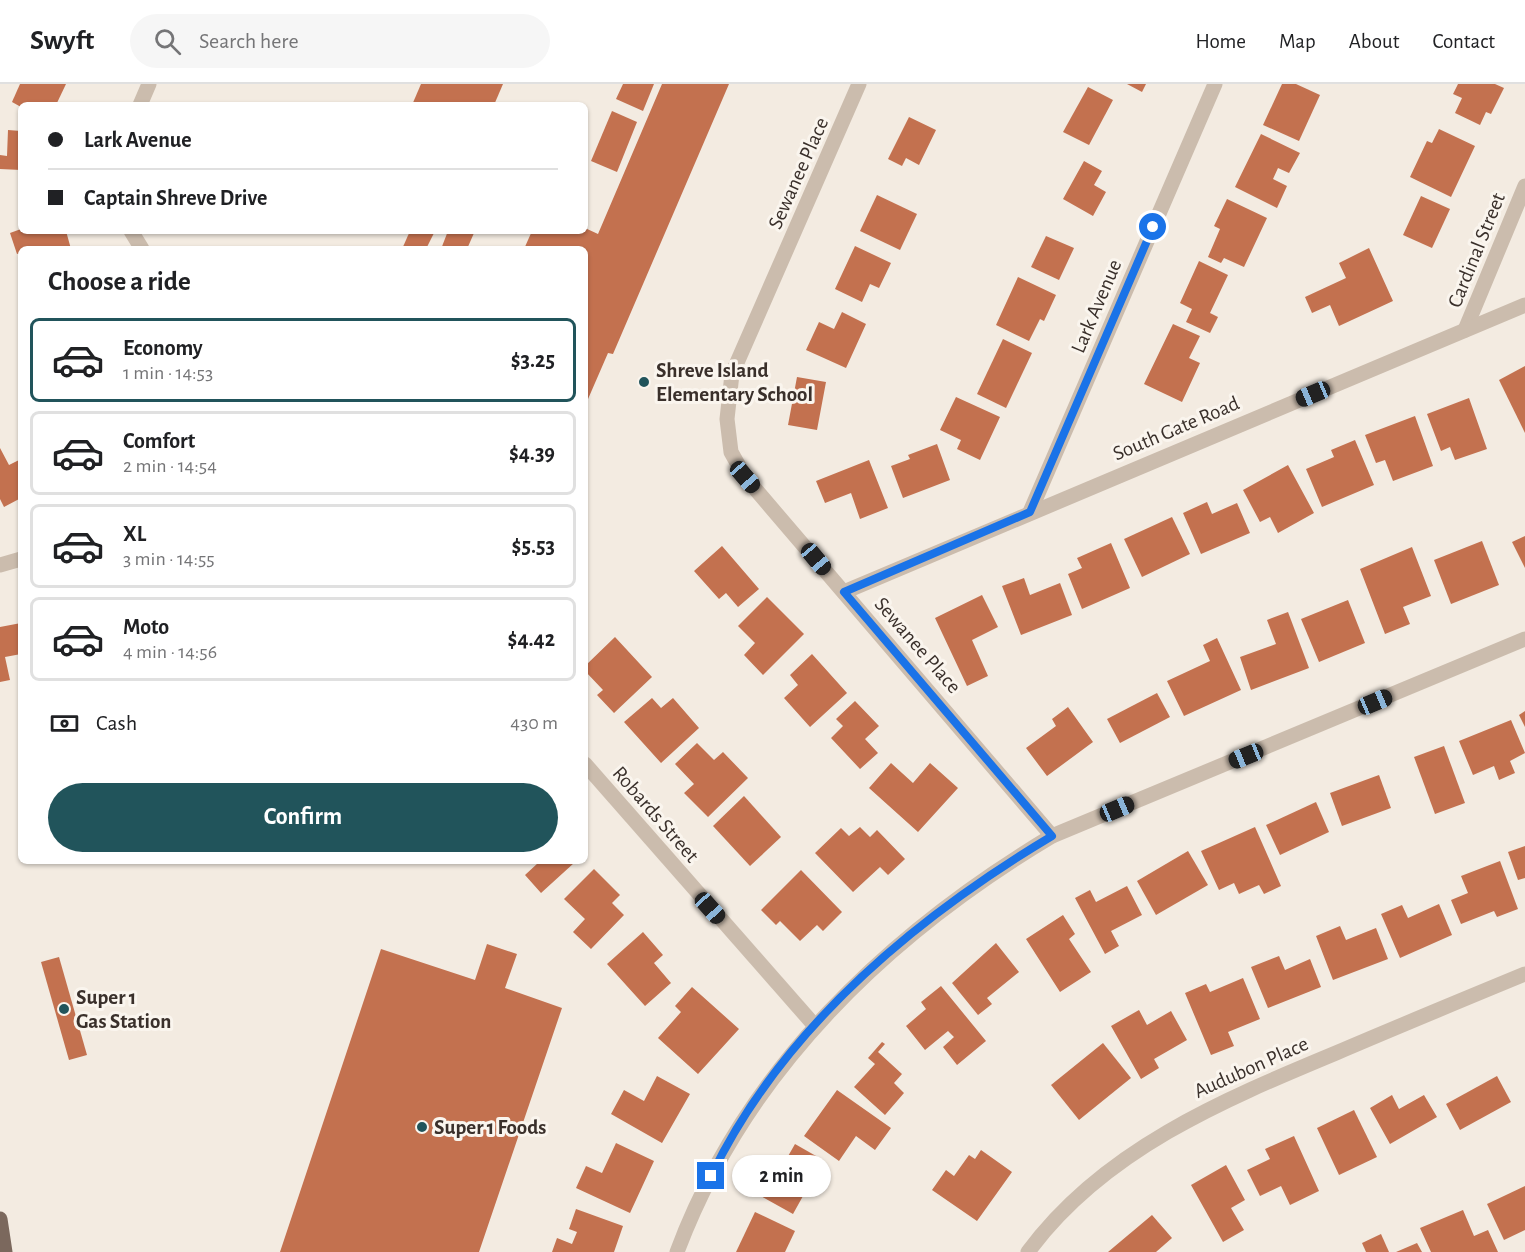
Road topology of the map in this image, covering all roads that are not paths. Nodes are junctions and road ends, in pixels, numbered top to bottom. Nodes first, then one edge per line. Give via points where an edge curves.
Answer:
1 (149, 84) edge
2 (860, 84) edge
3 (1215, 84) edge
4 (141, 102) edge
5 (1525, 186) edge
6 (1525, 305) edge
7 (1465, 330) junction
8 (1030, 512) junction
9 (18, 560) edge
10 (0, 565) edge
11 (844, 592) junction
12 (1525, 639) edge
13 (588, 767) edge
14 (1052, 836) junction
15 (1525, 974) edge
16 (815, 1026) junction
17 (0, 1219) edge
18 (5, 1252) edge
19 (677, 1252) edge
20 (1028, 1252) edge

1 - 4 street
2 - 11 street, Sewanee Place via 732,374 727,419 731,452 745,477
3 - 8 street, Lark Avenue
5 - 7 street, Cardinal Street
6 - 7 street, South Gate Road
7 - 8 street, South Gate Road
8 - 11 street, South Gate Road
9 - 10 street
11 - 14 street, Sewanee Place
12 - 14 street
13 - 16 street, Robards Street
14 - 16 street via 935,914 871,969
15 - 20 street, Audubon Place via 1264,1083 1185,1121 1127,1158 1076,1199
16 - 19 street via 760,1094 719,1159
17 - 18 main road

